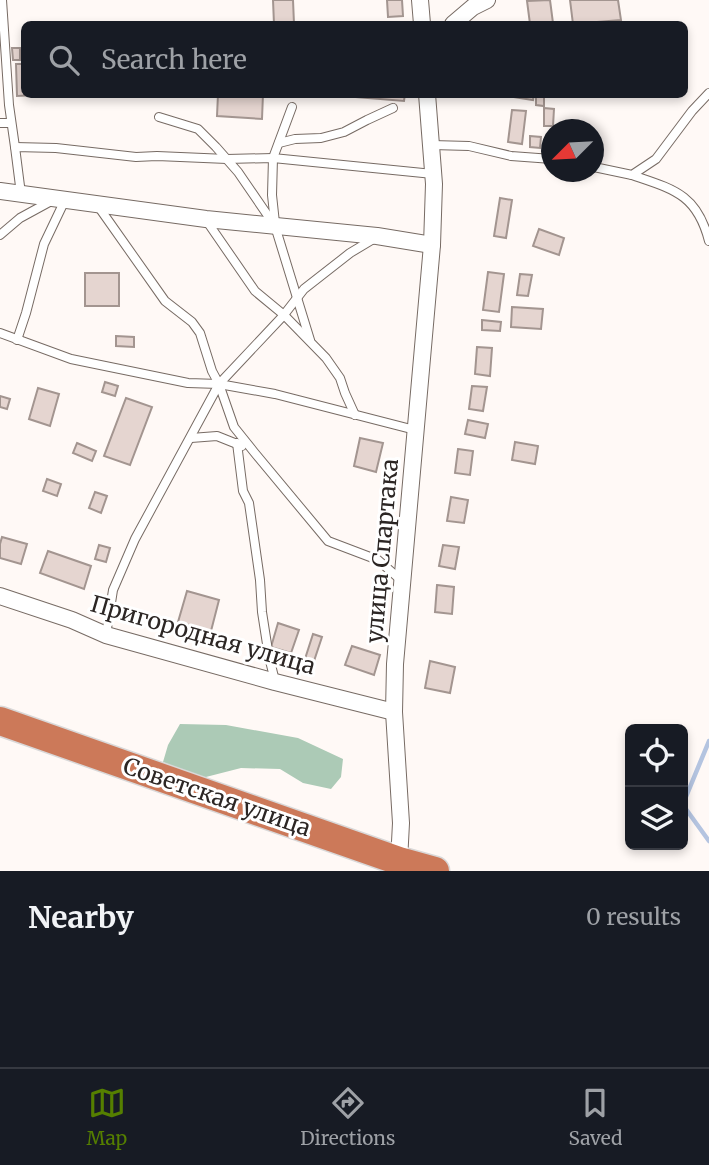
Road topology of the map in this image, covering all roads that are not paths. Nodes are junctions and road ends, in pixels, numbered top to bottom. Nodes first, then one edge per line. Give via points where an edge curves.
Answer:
1 (2, 0) edge
2 (420, 0) edge
3 (487, 0) edge
4 (422, 21) edge
5 (457, 21) edge
6 (709, 93) edge
7 (427, 98) edge
8 (292, 107) dead end
9 (393, 108) dead end
10 (159, 117) dead end
11 (0, 123) edge
12 (11, 123) junction
13 (278, 143) junction
14 (432, 145) junction
15 (15, 147) junction
16 (273, 158) junction
17 (541, 158) edge
18 (227, 159) junction
19 (604, 169) edge
20 (433, 174) junction
21 (632, 175) junction
22 (0, 191) edge
23 (21, 194) junction
24 (60, 199) junction
25 (96, 204) junction
26 (206, 219) junction
27 (275, 226) junction
28 (0, 235) edge
29 (377, 236) junction
30 (709, 241) edge
31 (432, 245) junction
32 (296, 299) junction
33 (284, 315) junction
34 (0, 333) edge
35 (17, 340) junction
36 (310, 340) junction
37 (219, 384) junction
38 (355, 415) junction
39 (415, 430) junction
40 (191, 438) junction
41 (237, 443) junction
42 (254, 452) junction
43 (402, 581) junction
44 (0, 596) edge
45 (106, 635) junction
46 (275, 682) junction
47 (394, 712) junction
48 (0, 721) edge
49 (399, 861) junction
50 (435, 871) edge

1 - 12 lane
2 - 4 street
3 - 5 street
6 - 21 lane via 656,159
7 - 14 street, улица Спартака
8 - 13 lane
9 - 13 lane via 344,132
10 - 18 lane via 198,128
11 - 12 lane
12 - 15 lane
13 - 16 lane
14 - 17 lane
14 - 20 street, улица Спартака
15 - 18 lane via 136,158
15 - 23 lane
16 - 18 lane
16 - 20 lane
16 - 27 lane
18 - 27 lane
19 - 21 lane
20 - 31 street, улица Спартака
21 - 30 lane via 685,197 704,222
22 - 23 street
23 - 24 street
24 - 25 street
24 - 28 lane via 20,218
24 - 35 lane
25 - 26 street
25 - 37 lane via 165,301 200,333
26 - 27 street
26 - 33 lane via 255,292
27 - 29 street
27 - 32 lane
29 - 31 street
29 - 32 lane
31 - 39 street, улица Спартака
32 - 33 lane
32 - 36 lane
33 - 36 lane
33 - 37 lane
34 - 35 lane
35 - 37 lane via 71,359 188,383
36 - 38 lane via 340,378
37 - 38 lane
37 - 40 lane
37 - 42 lane via 234,427
38 - 39 lane
39 - 43 street, улица Спартака
40 - 41 lane via 217,436
40 - 45 lane via 130,552 114,590
41 - 42 lane
41 - 46 lane
42 - 43 lane via 328,541 378,560
43 - 47 street, улица Спартака
44 - 45 street, Пригородная улица
45 - 46 street, Пригородная улица
46 - 47 street, Пригородная улица
47 - 49 street, улица Спартака
48 - 49 highway, Советская улица
49 - 50 highway, Советская улица

